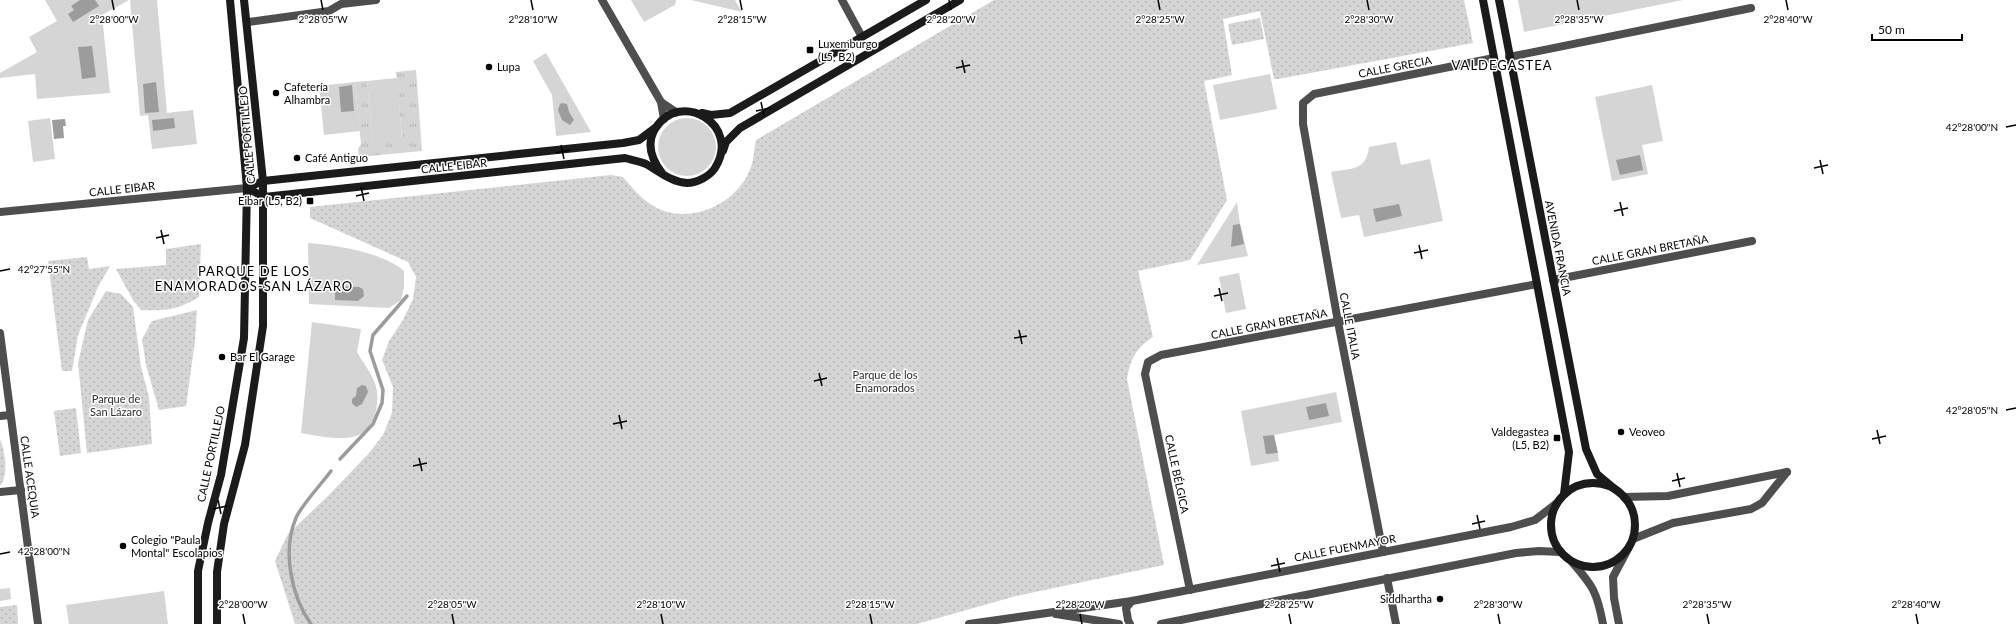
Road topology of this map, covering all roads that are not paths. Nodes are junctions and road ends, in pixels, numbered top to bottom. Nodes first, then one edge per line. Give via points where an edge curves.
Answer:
1 (230, 0) edge
2 (244, 0) edge
3 (376, 0) edge
4 (602, 0) edge
5 (842, 0) edge
6 (926, 0) edge
7 (960, 0) edge
8 (1483, 0) edge
9 (1499, 0) edge
10 (1751, 8) dead end
11 (248, 22) junction
12 (862, 37) junction
13 (1509, 56) junction
14 (1494, 58) junction
15 (661, 102) junction
16 (1303, 103) joint
17 (676, 112) junction
18 (699, 113) junction
19 (664, 119) junction
20 (656, 128) junction
21 (720, 159) junction
22 (662, 173) junction
23 (263, 181) junction
24 (247, 188) junction
25 (264, 197) junction
26 (0, 212) edge
27 (1752, 242) dead end
28 (1553, 280) junction
29 (1537, 284) junction
30 (1338, 322) junction
31 (0, 333) edge
32 (1148, 362) joint
33 (10, 415) junction
34 (0, 416) edge
35 (21, 490) junction
36 (1616, 490) junction
37 (0, 492) edge
38 (1564, 494) junction
39 (1624, 496) junction
40 (1557, 502) junction
41 (1633, 538) junction
42 (1629, 547) junction
43 (1383, 552) junction
44 (1560, 552) junction
45 (1572, 562) junction
46 (1388, 578) junction
47 (1190, 590) junction
48 (1132, 601) junction
49 (1045, 612) junction
50 (1195, 621) edge
51 (38, 624) edge
52 (198, 624) edge
53 (216, 624) edge
54 (969, 624) edge
55 (1119, 624) edge
56 (1130, 624) edge
57 (1161, 624) edge
58 (1396, 624) edge
59 (1603, 624) edge
60 (1619, 624) edge

1 - 24 main road, CALLE PORTILLEJO
2 - 11 main road, CALLE PORTILLEJO
3 - 11 street via 341,4 329,11
4 - 15 street
5 - 12 street
6 - 12 main road
7 - 21 main road via 740,128 726,142
8 - 14 main road
9 - 13 main road, AVENIDA FRANCIA
10 - 13 street
11 - 23 main road, CALLE PORTILLEJO
12 - 18 main road via 730,113
13 - 28 main road, AVENIDA FRANCIA
14 - 16 street, CALLE GRECIA via 1314,94
14 - 29 main road
15 - 17 street
15 - 19 street
16 - 30 street, CALLE ITALIA via 1302,124
17 - 18 main road
17 - 19 main road
18 - 21 main road via 712,121 721,138 723,146
19 - 20 main road
20 - 22 main road via 650,147 653,162
20 - 23 main road, CALLE EIBAR via 639,140 623,143
21 - 22 main road via 713,172 688,183 675,181
22 - 25 main road, CALLE EIBAR via 644,163 625,158
23 - 24 main road, CALLE EIBAR
23 - 25 main road, CALLE PORTILLEJO
24 - 25 main road
24 - 26 street, CALLE EIBAR
24 - 52 main road, CALLE PORTILLEJO via 244,338 221,475 198,571
25 - 53 main road, CALLE PORTILLEJO via 263,326 245,445 224,524 217,572
27 - 28 street, CALLE GRAN BRETAÑA
28 - 36 main road, AVENIDA FRANCIA via 1586,450 1597,474
29 - 30 street, CALLE GRAN BRETAÑA
29 - 38 main road via 1569,452
30 - 32 street, CALLE GRAN BRETAÑA via 1161,356
30 - 43 street, CALLE ITALIA
31 - 33 street, CALLE ACEQUIA
32 - 47 street, CALLE BÉLGICA via 1145,374
33 - 34 street
33 - 35 street, CALLE ACEQUIA
35 - 37 street
35 - 51 street, CALLE ACEQUIA
36 - 38 main road via 1603,484 1589,484 1576,487
36 - 39 main road
38 - 40 main road
39 - 41 main road via 1632,509 1635,524
39 - 41 street via 1668,496 1787,472 1762,503 1751,509 1673,524
40 - 43 street, CALLE FUENMAYOR via 1535,520 1511,527
40 - 44 main road via 1550,528 1553,541
41 - 42 main road
42 - 45 main road via 1618,559 1604,566 1587,567
42 - 60 street via 1613,577
43 - 47 street, CALLE FUENMAYOR
44 - 45 main road
44 - 46 street via 1516,553
45 - 59 street via 1591,584
46 - 50 street
46 - 58 street
47 - 48 street, CALLE FUENMAYOR
48 - 49 street, CALLE FUENMAYOR
48 - 56 street via 1126,608
49 - 54 street, CALLE FUENMAYOR
49 - 55 street, CALLE FUENMAYOR
50 - 57 street

